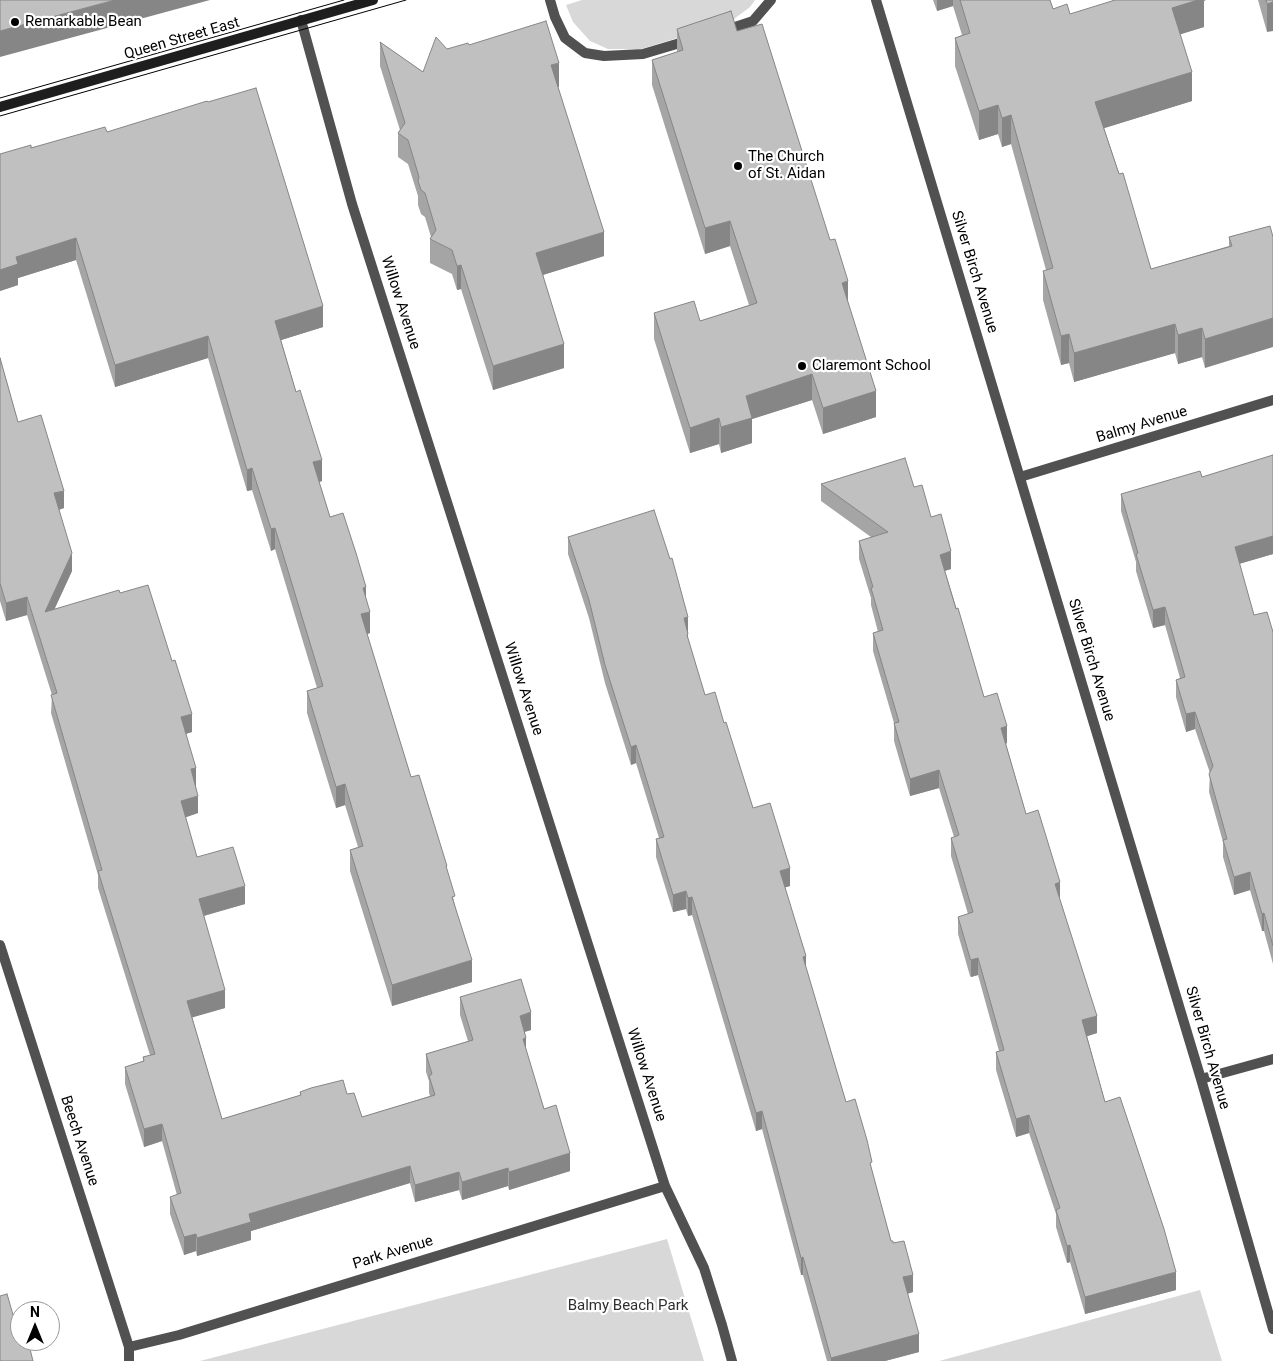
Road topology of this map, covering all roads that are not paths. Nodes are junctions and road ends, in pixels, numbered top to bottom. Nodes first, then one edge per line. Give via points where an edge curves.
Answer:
1 (373, 0) edge
2 (550, 0) edge
3 (771, 0) edge
4 (876, 0) edge
5 (346, 4) edge
6 (301, 20) junction
7 (0, 107) edge
8 (1273, 400) edge
9 (1020, 477) junction
10 (0, 945) edge
11 (1273, 1059) edge
12 (1201, 1079) junction
13 (665, 1186) junction
14 (1273, 1329) edge
15 (129, 1347) junction
16 (129, 1361) edge
17 (732, 1361) edge

1 - 5 main road, Queen Street East
2 - 3 street via 565,38 585,53 604,56 643,54 753,21
4 - 9 street, Silver Birch Avenue
5 - 6 main road, Queen Street East
6 - 7 main road, Queen Street East
6 - 13 street, Willow Avenue via 352,204
8 - 9 street, Balmy Avenue
9 - 12 street, Silver Birch Avenue
10 - 15 street, Beech Avenue
11 - 12 street
12 - 14 street, Silver Birch Avenue
13 - 15 street, Park Avenue via 179,1335
13 - 17 street, Willow Avenue via 704,1268
15 - 16 street, Beech Avenue

